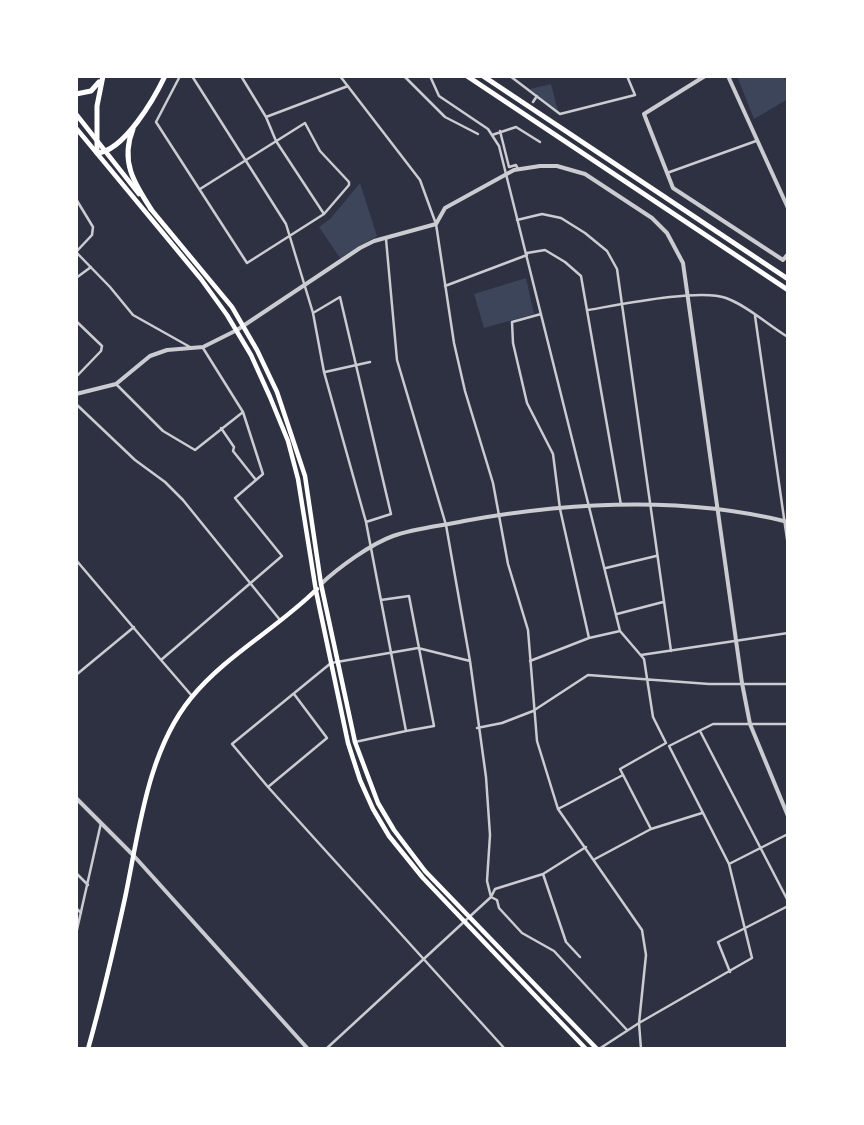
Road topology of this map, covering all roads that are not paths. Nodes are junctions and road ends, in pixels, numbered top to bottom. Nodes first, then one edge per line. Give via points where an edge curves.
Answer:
1 (83, 76) edge
2 (92, 76) edge
3 (103, 76) edge
4 (165, 76) edge
5 (180, 76) edge
6 (192, 76) edge
7 (241, 76) edge
8 (340, 76) edge
9 (404, 76) edge
10 (430, 76) edge
11 (465, 76) edge
12 (483, 76) edge
13 (488, 76) edge
14 (510, 76) edge
15 (627, 76) edge
16 (706, 76) edge
17 (728, 76) edge
18 (348, 86) junction
19 (76, 94) edge
20 (537, 96) junction
21 (533, 102) dead end
22 (76, 114) edge
23 (266, 117) junction
24 (138, 119) junction
25 (549, 122) junction
26 (76, 128) edge
27 (500, 131) junction
28 (478, 134) dead end
29 (492, 135) junction
30 (276, 141) junction
31 (756, 141) junction
32 (540, 142) dead end
33 (99, 143) junction
34 (107, 152) junction
35 (97, 153) junction
36 (246, 159) junction
37 (518, 169) junction
38 (667, 173) junction
39 (507, 174) junction
40 (200, 189) junction
41 (76, 199) edge
42 (788, 208) edge
43 (151, 209) junction
44 (324, 214) junction
45 (517, 220) junction
46 (436, 224) junction
47 (289, 236) junction
48 (386, 238) junction
49 (76, 252) edge
50 (527, 254) junction
51 (788, 254) edge
52 (91, 267) junction
53 (76, 278) edge
54 (788, 279) edge
55 (445, 286) junction
56 (305, 287) junction
57 (788, 290) edge
58 (687, 296) junction
59 (623, 304) junction
60 (588, 310) junction
61 (313, 313) junction
62 (541, 314) junction
63 (756, 316) junction
64 (76, 321) edge
65 (244, 326) junction
66 (237, 330) junction
67 (788, 338) edge
68 (190, 346) junction
69 (202, 347) junction
70 (370, 362) dead end
71 (355, 365) junction
72 (324, 372) junction
73 (76, 377) edge
74 (116, 384) junction
75 (76, 394) edge
76 (76, 404) edge
77 (242, 412) junction
78 (221, 428) junction
79 (256, 480) junction
80 (621, 505) junction
81 (651, 505) junction
82 (590, 507) junction
83 (560, 509) junction
84 (719, 510) junction
85 (498, 515) junction
86 (786, 521) edge
87 (366, 522) junction
88 (446, 525) junction
89 (788, 546) edge
90 (371, 548) junction
91 (656, 556) junction
92 (76, 560) edge
93 (606, 568) junction
94 (250, 584) junction
95 (321, 584) junction
96 (316, 591) junction
97 (381, 600) junction
98 (663, 602) junction
99 (617, 614) junction
100 (280, 620) junction
101 (134, 627) junction
102 (620, 631) junction
103 (788, 633) edge
104 (589, 638) junction
105 (737, 642) junction
106 (418, 648) junction
107 (671, 651) junction
108 (391, 653) junction
109 (640, 656) junction
110 (161, 660) junction
111 (338, 661) junction
112 (470, 661) junction
113 (530, 661) junction
114 (331, 663) junction
115 (76, 675) edge
116 (646, 678) junction
117 (742, 683) junction
118 (788, 684) edge
119 (294, 694) junction
120 (192, 696) junction
121 (533, 710) junction
122 (750, 724) junction
123 (788, 724) edge
124 (477, 728) junction
125 (406, 731) junction
126 (700, 731) junction
127 (355, 742) junction
128 (623, 775) junction
129 (268, 787) junction
130 (77, 801) edge
131 (558, 809) junction
132 (702, 813) junction
133 (788, 816) edge
134 (101, 823) junction
135 (651, 829) junction
136 (788, 834) edge
137 (586, 847) junction
138 (760, 848) junction
139 (134, 856) junction
140 (595, 859) junction
141 (728, 864) junction
142 (76, 873) edge
143 (543, 874) junction
144 (88, 885) junction
145 (491, 897) junction
146 (788, 901) edge
147 (788, 906) edge
148 (76, 908) edge
149 (81, 913) junction
150 (469, 916) junction
151 (464, 921) junction
152 (746, 928) junction
153 (76, 934) edge
154 (580, 957) dead end
155 (423, 960) junction
156 (730, 972) junction
157 (639, 1023) junction
158 (627, 1030) junction
159 (88, 1049) edge
160 (308, 1049) edge
161 (326, 1049) edge
162 (505, 1049) edge
163 (586, 1049) edge
164 (598, 1049) edge
165 (641, 1049) edge

1 - 2 street
3 - 19 highway via 91,91
3 - 33 highway via 96,106
4 - 24 highway
5 - 40 street via 156,122
6 - 36 street
7 - 23 street
8 - 18 street
9 - 28 street via 445,117
10 - 29 street via 439,96
11 - 57 highway
12 - 25 highway
13 - 25 highway
14 - 20 street
15 - 20 street via 635,95 560,114
16 - 38 street via 644,114
17 - 31 street
18 - 23 street
18 - 46 street via 420,180
20 - 21 street
22 - 33 main road
23 - 30 street
24 - 34 highway via 118,144
24 - 43 highway via 129,142 128,163 132,178
25 - 54 highway
26 - 35 main road
27 - 29 street
27 - 32 street via 516,127
27 - 37 street via 509,167 516,164
29 - 39 street via 499,146
30 - 36 street
30 - 44 street
30 - 44 street via 305,123 320,151 349,182
31 - 38 street
31 - 42 street
33 - 34 main road
33 - 35 highway
34 - 35 highway
34 - 43 main road
35 - 66 main road via 201,279
36 - 40 street
36 - 47 street via 286,224
37 - 39 street
37 - 58 street via 540,166 572,169 652,218 674,245 683,263
38 - 51 street via 673,188 783,260
39 - 45 street
39 - 46 street via 445,208
40 - 47 street via 247,263
41 - 49 street via 92,227 92,235
43 - 65 main road via 203,270
44 - 47 street
45 - 50 street
45 - 59 street via 542,214 561,218 585,233 607,251 617,270
46 - 48 street
46 - 55 street
47 - 56 street
48 - 56 street via 360,248
48 - 88 street via 397,360
49 - 52 street
50 - 55 street
50 - 60 street via 545,250 581,276
50 - 62 street
52 - 53 street
52 - 68 street via 133,315
55 - 85 street via 465,392 494,483
56 - 61 street
56 - 65 street
58 - 59 street
58 - 63 street via 717,295
58 - 84 street
59 - 60 street
59 - 81 street
60 - 80 street
61 - 71 street via 340,298
61 - 72 street
62 - 82 street
62 - 83 street via 512,322 513,343 527,403 553,454
63 - 67 street
63 - 86 street
64 - 73 street via 102,346
65 - 66 street
65 - 95 main road via 277,392 294,436 305,476
66 - 69 street
66 - 96 main road via 288,441 298,480
68 - 69 street
68 - 74 street via 150,356
69 - 77 street
70 - 71 street
71 - 72 street
71 - 87 street via 390,514
72 - 87 street
74 - 75 street
74 - 78 street via 163,430 195,450
76 - 94 street via 135,460 177,494
77 - 78 street
77 - 79 street via 263,474
78 - 79 street via 234,447 233,451
79 - 94 street via 235,498 282,556
80 - 81 street
80 - 82 street
81 - 84 street
81 - 91 street
82 - 83 street
82 - 93 street
83 - 85 street
83 - 104 street
84 - 86 street
84 - 105 street
85 - 88 street
85 - 113 street via 508,564 528,630
86 - 89 street
87 - 90 street
88 - 90 street via 393,536
88 - 112 street
90 - 95 street
90 - 97 street
91 - 93 street
91 - 98 street
92 - 101 street
93 - 99 street
94 - 100 street
94 - 110 street
95 - 96 main road
95 - 111 main road
96 - 100 main road
96 - 114 main road
97 - 106 street via 409,596
97 - 108 street
98 - 99 street
98 - 107 street
99 - 102 street
100 - 120 main road
101 - 110 street
101 - 115 street
102 - 104 street
102 - 109 street
103 - 105 street
104 - 113 street
105 - 107 street
105 - 117 street
106 - 108 street
106 - 112 street
106 - 125 street via 434,726
107 - 109 street
108 - 111 street
108 - 125 street
109 - 116 street via 644,660
110 - 120 street
111 - 114 street
111 - 127 main road
112 - 124 street
113 - 121 street
114 - 119 street
114 - 151 main road via 348,743 373,809 389,836 423,878
116 - 117 street via 709,684
116 - 121 street via 588,675
116 - 128 street via 653,717 666,743 620,769
117 - 118 street
117 - 122 street
119 - 129 street via 328,738
119 - 129 street via 232,744
120 - 139 main road via 168,733 157,762
121 - 124 street via 502,723
121 - 131 street via 537,741
122 - 123 street
122 - 126 street via 713,724
122 - 133 street
124 - 145 street via 486,777 490,835 487,881
125 - 127 street
126 - 132 street via 669,746
126 - 138 street
127 - 150 main road via 367,780 394,830 426,871
128 - 131 street
128 - 135 street
129 - 155 street
130 - 134 street
131 - 137 street
132 - 135 street
132 - 141 street
134 - 139 street
134 - 144 street
135 - 140 street
136 - 138 street
137 - 140 street
137 - 143 street
138 - 141 street
138 - 146 street
139 - 159 main road
139 - 160 street
140 - 157 street via 642,930 646,955
141 - 152 street
142 - 144 street
143 - 145 street via 495,889
143 - 154 street via 566,942
144 - 149 street
145 - 150 street
145 - 158 street via 497,900 499,908 522,933 554,951
147 - 152 street
148 - 149 street
149 - 153 street
150 - 151 street
150 - 164 main road
151 - 155 street
151 - 163 main road
152 - 156 street via 752,958
152 - 156 street via 718,942
155 - 161 street
155 - 162 street
156 - 157 street
157 - 158 street
157 - 165 street
158 - 164 street

